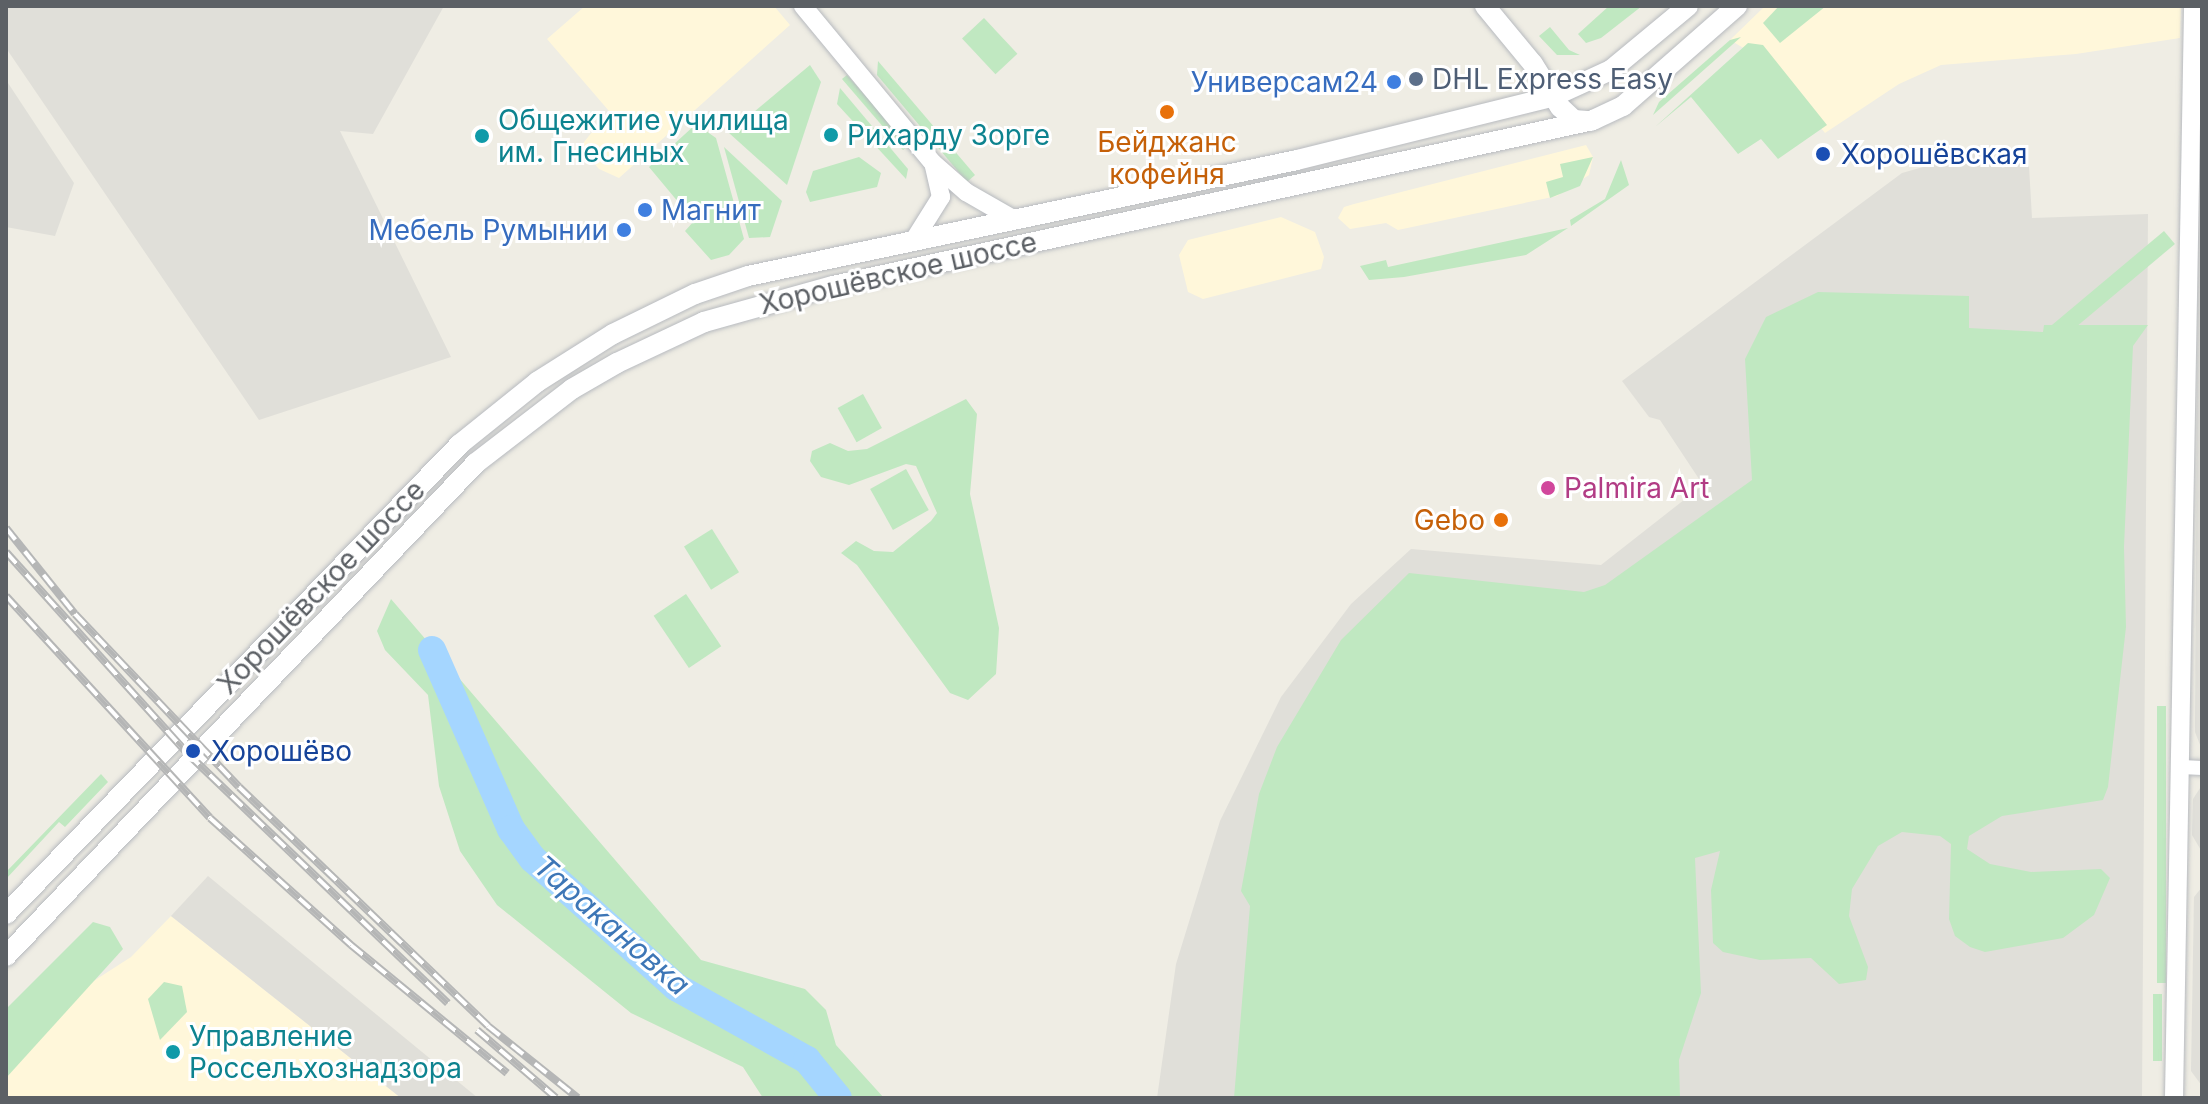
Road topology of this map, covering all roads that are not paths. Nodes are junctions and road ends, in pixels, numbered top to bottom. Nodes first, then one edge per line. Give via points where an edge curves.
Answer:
1 (803, 6) edge
2 (1485, 6) edge
3 (1688, 6) edge
4 (1737, 6) edge
5 (2193, 6) edge
6 (1552, 97) junction
7 (1593, 120) junction
8 (1517, 137) junction
9 (933, 163) junction
10 (1013, 219) junction
11 (914, 240) junction
12 (2182, 767) junction
13 (2202, 768) edge
14 (6, 914) edge
15 (6, 956) edge
16 (2174, 1098) edge

1 - 9 street
2 - 6 main road via 1533,64
3 - 6 main road, Хорошёвское шоссе via 1611,70
4 - 7 main road, Хорошёвское шоссе via 1623,106
5 - 12 street
6 - 7 main road via 1574,120
6 - 8 main road via 1554,110 1547,125
6 - 10 main road, Хорошёвское шоссе via 1312,157
7 - 8 main road, Хорошёвское шоссе
8 - 15 main road, Хорошёвское шоссе via 735,311 677,334 572,389 476,463
9 - 10 street via 966,192
9 - 11 street via 941,197
10 - 11 main road, Хорошёвское шоссе
11 - 14 main road, Хорошёвское шоссе via 718,286 627,327 553,371 460,444
12 - 13 street
12 - 16 street

